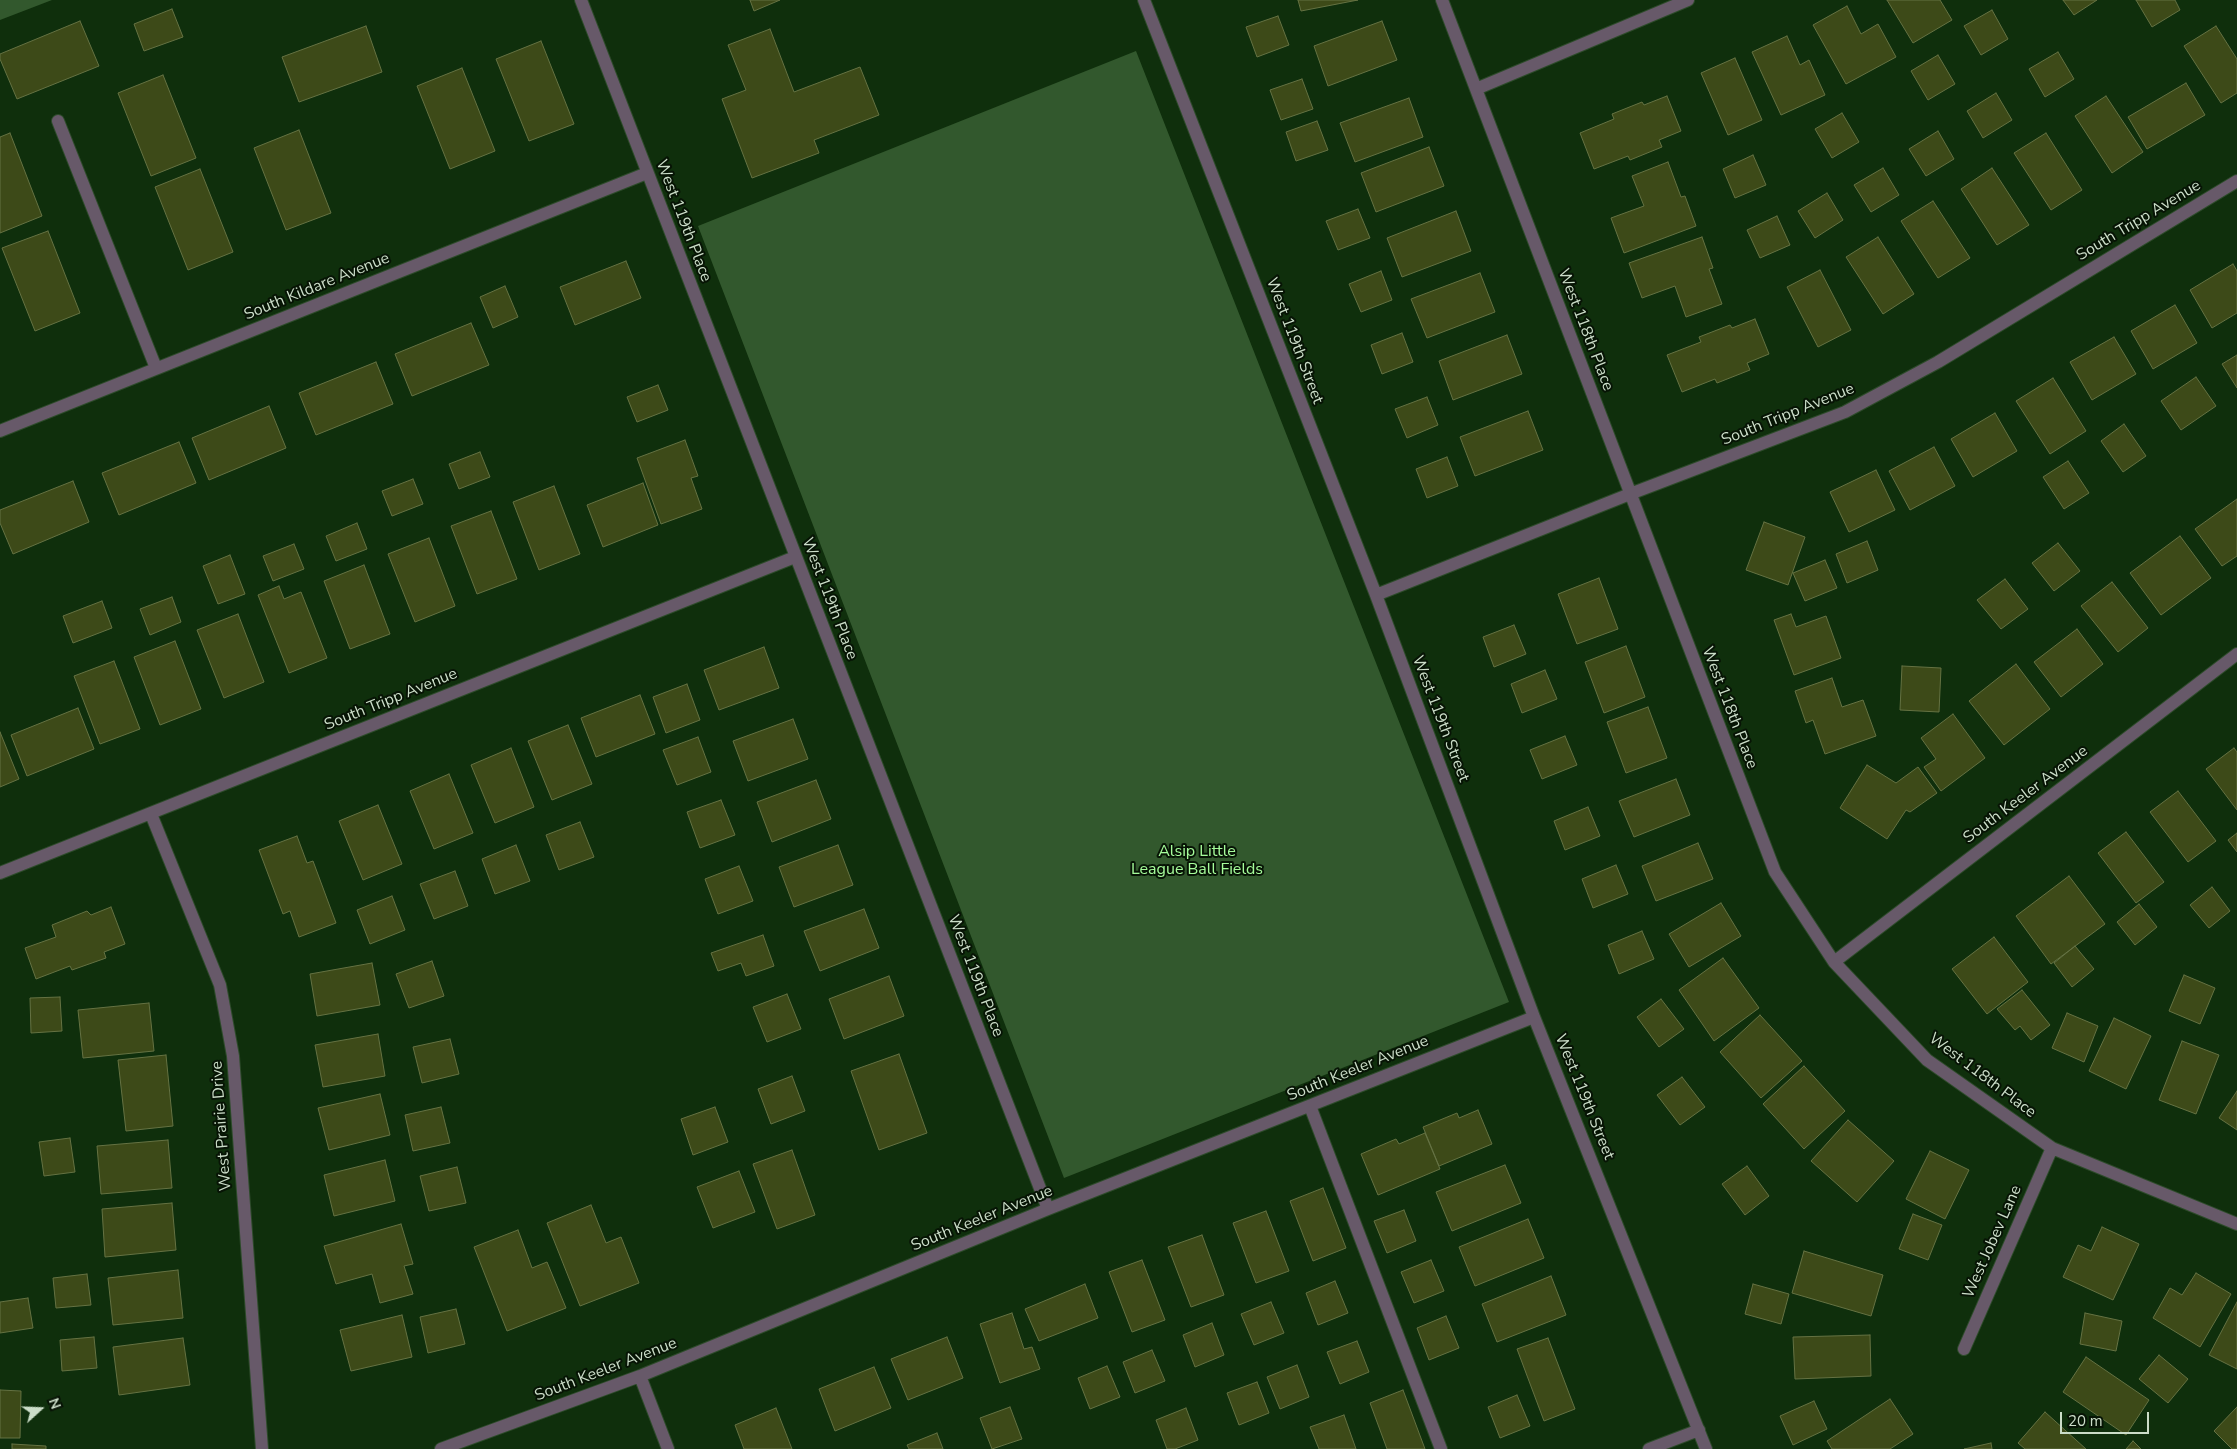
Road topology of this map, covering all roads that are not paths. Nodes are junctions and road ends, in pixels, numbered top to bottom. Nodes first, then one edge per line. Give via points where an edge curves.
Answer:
1 (581, 0) edge
2 (1144, 0) edge
3 (1442, 0) edge
4 (1688, 0) edge
5 (1476, 89) junction
6 (58, 121) dead end
7 (647, 173) junction
8 (2237, 181) edge
9 (156, 368) junction
10 (0, 431) edge
11 (1630, 494) junction
12 (794, 557) junction
13 (1376, 595) junction
14 (2237, 654) edge
15 (151, 814) junction
16 (0, 873) edge
17 (1834, 962) junction
18 (1534, 1017) junction
19 (1310, 1106) junction
20 (2052, 1148) junction
21 (1048, 1209) junction
22 (2237, 1224) edge
23 (1964, 1349) dead end
24 (640, 1376) junction
25 (1699, 1430) junction
26 (262, 1449) edge
27 (441, 1449) edge
28 (668, 1449) edge
29 (1441, 1449) edge
30 (1649, 1449) edge
31 (1706, 1449) edge

1 - 7 street, West 119th Place
2 - 13 street, West 119th Street
3 - 5 street, West 118th Place
4 - 5 street
5 - 11 street, West 118th Place
6 - 9 street
7 - 9 street, South Kildare Avenue
7 - 12 street, West 119th Place
8 - 11 street, South Tripp Avenue via 1938,362 1845,412
9 - 10 street, South Kildare Avenue
11 - 13 street, South Tripp Avenue
11 - 17 street, West 118th Place via 1775,872
12 - 15 street, South Tripp Avenue
12 - 21 street, West 119th Place
13 - 18 street, West 119th Street
14 - 17 street, South Keeler Avenue
15 - 16 street, South Tripp Avenue
15 - 26 street, West Prairie Drive via 220,986 231,1047
17 - 20 street, West 118th Place via 1927,1060
18 - 19 street, South Keeler Avenue
18 - 25 street, West 119th Street
19 - 21 street, South Keeler Avenue
19 - 29 street
20 - 22 street, West 118th Place
20 - 23 street, West Jobev Lane
21 - 24 street, South Keeler Avenue
24 - 27 street, South Keeler Avenue
24 - 28 street
25 - 30 street
25 - 31 street, West 119th Street

